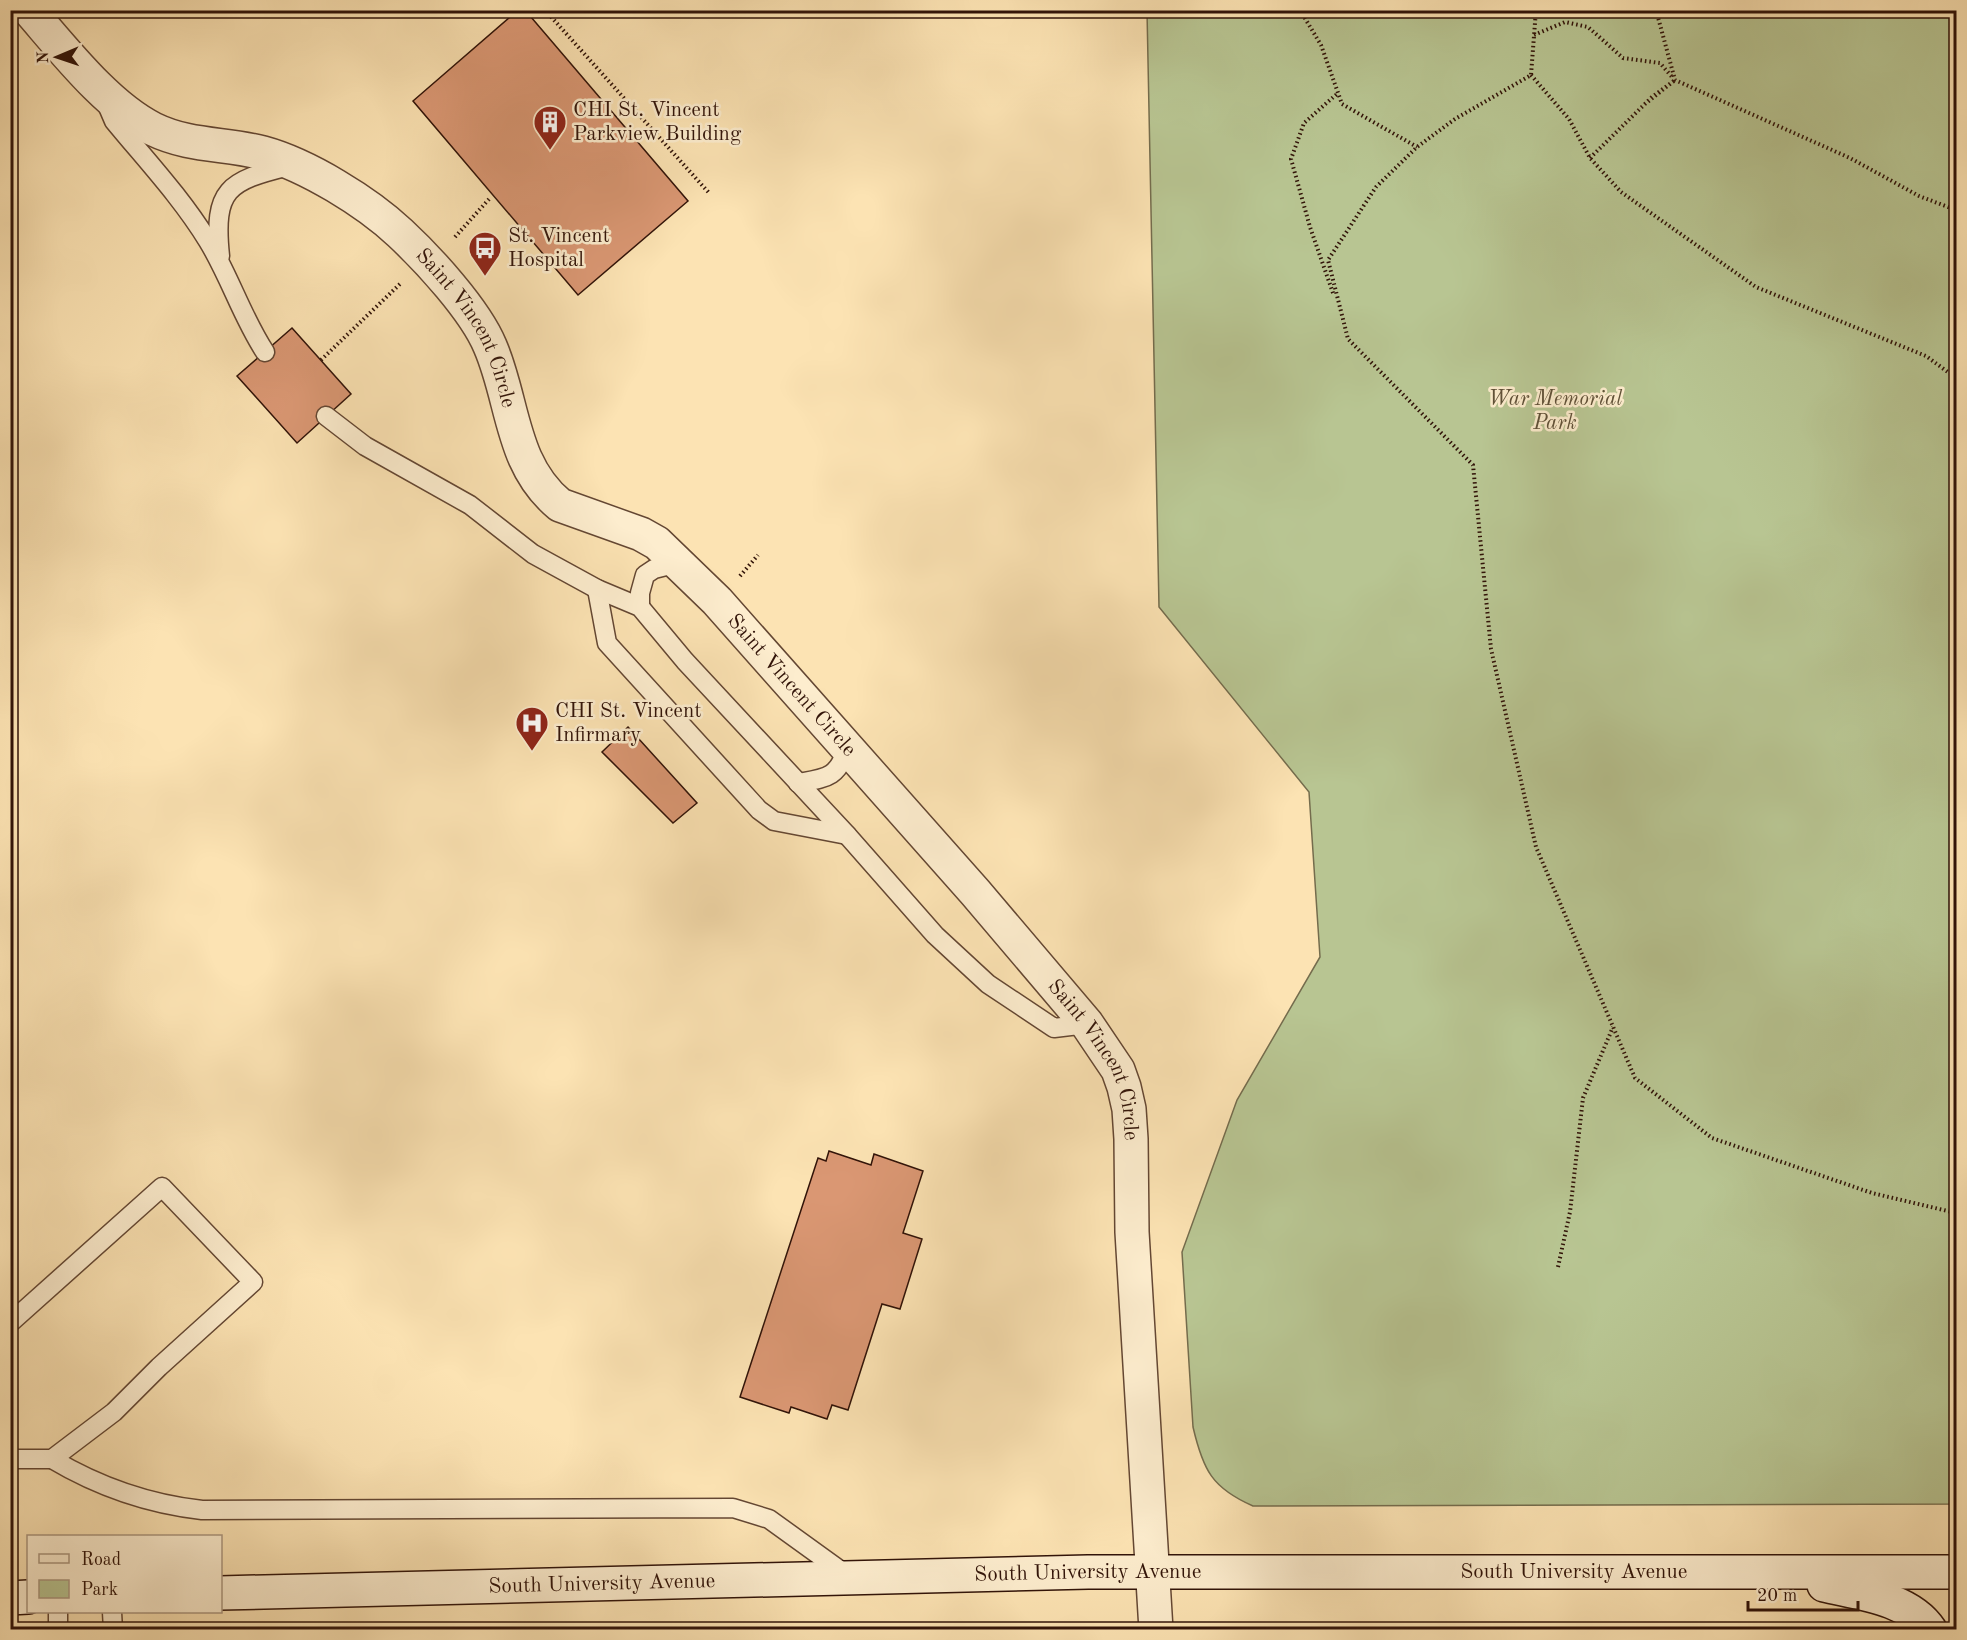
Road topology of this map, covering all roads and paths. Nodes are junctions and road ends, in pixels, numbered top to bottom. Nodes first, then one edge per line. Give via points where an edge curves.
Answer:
1 (28, 10) edge
2 (544, 10) edge
3 (1300, 10) edge
4 (1536, 10) edge
5 (1656, 10) edge
6 (1534, 35) junction
7 (1531, 75) junction
8 (1675, 80) junction
9 (101, 88) junction
10 (1338, 93) junction
11 (1418, 147) junction
12 (1590, 158) junction
13 (294, 165) junction
14 (710, 194) dead end
15 (490, 198) dead end
16 (1956, 210) edge
17 (455, 237) dead end
18 (221, 265) junction
19 (406, 279) dead end
20 (1341, 313) junction
21 (265, 352) dead end
22 (321, 360) dead end
23 (1956, 378) edge
24 (326, 416) dead end
25 (758, 555) dead end
26 (678, 563) junction
27 (746, 568) dead end
28 (597, 589) junction
29 (640, 607) junction
30 (847, 748) junction
31 (798, 783) junction
32 (847, 835) junction
33 (1087, 1024) junction
34 (1613, 1027) junction
35 (1956, 1213) edge
36 (1558, 1267) dead end
37 (10, 1323) edge
38 (10, 1459) edge
39 (52, 1459) junction
40 (1153, 1571) junction
41 (1956, 1572) edge
42 (1771, 1573) junction
43 (852, 1579) junction
44 (222, 1593) edge
45 (27, 1597) edge
46 (10, 1598) edge
47 (58, 1613) edge
48 (112, 1613) edge
49 (58, 1629) edge
50 (112, 1629) edge
51 (1156, 1629) edge
52 (1930, 1629) edge

1 - 9 street, Saint Vincent Circle
2 - 14 path
3 - 10 path via 1321,45
4 - 6 path
5 - 8 path
6 - 7 path
6 - 8 path via 1565,22 1588,27 1623,58 1660,63
7 - 11 path via 1455,119
7 - 12 path via 1569,120
8 - 12 path
8 - 16 path via 1850,158 1918,196
9 - 13 street, Saint Vincent Circle via 143,123 168,135 263,153
9 - 18 lane via 114,121 179,198
10 - 11 path via 1342,104
10 - 20 path via 1304,123 1291,159
11 - 20 path via 1376,187 1328,260
12 - 23 path via 1621,192 1756,287 1926,356
13 - 18 lane via 245,178 226,194 217,232
13 - 26 street, Saint Vincent Circle via 366,206 399,232 461,301 489,343 518,442 535,478 550,496 560,505 641,534
15 - 17 path
18 - 21 lane via 252,333
19 - 22 path
20 - 34 path via 1347,339 1473,465 1491,649 1536,847
24 - 28 lane via 365,446 470,505 533,554
25 - 27 path
26 - 29 lane via 645,574
26 - 30 street, Saint Vincent Circle via 717,601
28 - 29 lane
28 - 32 lane via 608,643 759,810 774,820
29 - 31 lane
30 - 31 lane via 842,765 833,774
30 - 33 street, Saint Vincent Circle
31 - 32 lane
32 - 33 lane via 935,935 988,984 1054,1028
33 - 40 street, Saint Vincent Circle via 1118,1070 1129,1109 1132,1243
34 - 35 path via 1635,1078 1712,1138 1872,1193
34 - 36 path via 1583,1098 1570,1212
37 - 39 lane via 162,1187 253,1282 114,1412
38 - 39 lane
39 - 43 lane via 118,1492 178,1508 202,1510 733,1508 770,1519
40 - 42 street, South University Avenue
40 - 43 street, South University Avenue
40 - 51 street, Saint Vincent Circle
41 - 42 street, South University Avenue
42 - 52 street via 1895,1602
43 - 44 street, South University Avenue
45 - 46 street
47 - 49 lane
48 - 50 lane

